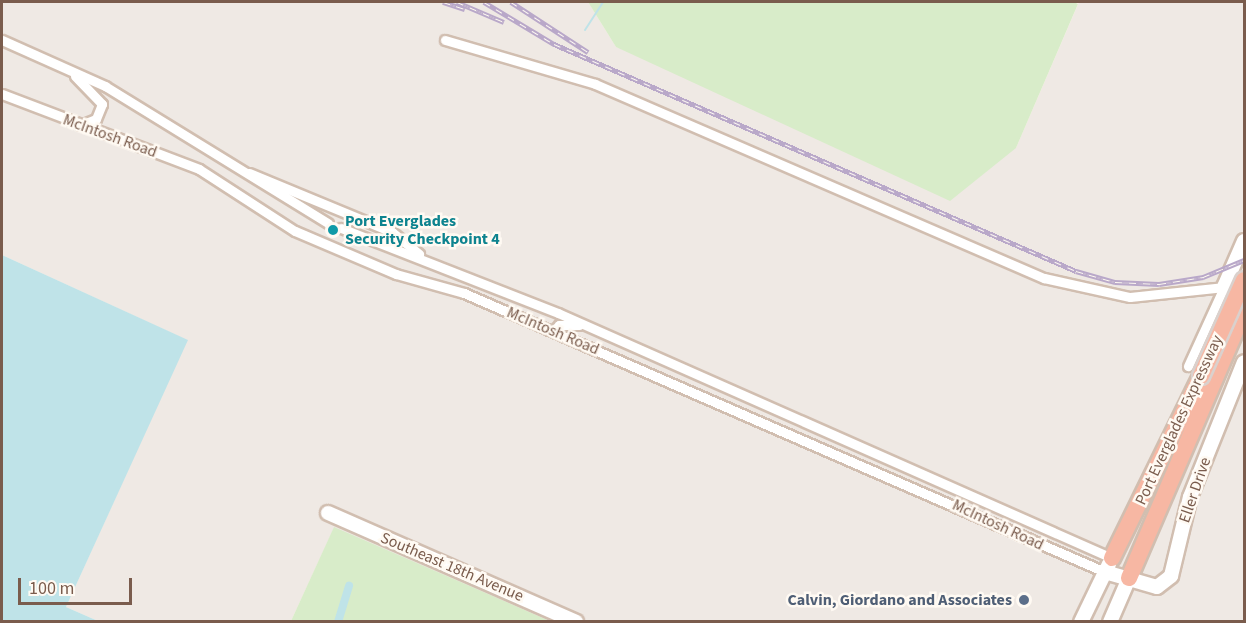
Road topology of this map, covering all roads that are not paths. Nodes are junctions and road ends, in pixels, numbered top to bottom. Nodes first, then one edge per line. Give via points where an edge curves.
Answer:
1 (2, 40) edge
2 (445, 40) dead end
3 (67, 69) junction
4 (2, 94) edge
5 (80, 125) junction
6 (229, 165) junction
7 (328, 223) dead end
8 (341, 228) dead end
9 (1245, 241) edge
10 (425, 260) junction
11 (1245, 280) edge
12 (1224, 287) junction
13 (1245, 296) edge
14 (1245, 311) edge
15 (584, 325) junction
16 (553, 331) junction
17 (1245, 362) edge
18 (1200, 374) junction
19 (328, 513) dead end
20 (1108, 565) junction
21 (1129, 578) junction
22 (576, 621) edge
23 (1081, 621) edge
24 (1110, 621) edge

1 - 3 street, McIntosh Road
2 - 12 street via 595,84 1044,278 1130,297
3 - 5 street via 102,104 96,119
3 - 6 street, McIntosh Road via 105,86
4 - 5 street, McIntosh Road
5 - 16 street, McIntosh Road via 224,182 295,231
6 - 7 street, McIntosh Road
6 - 10 street, McIntosh Road via 392,232
8 - 10 street, McIntosh Road
9 - 12 street
10 - 15 street, McIntosh Road
11 - 18 highway, Port Everglades Expressway, bridge
12 - 13 street
12 - 18 street
14 - 18 highway, Port Everglades Expressway
15 - 16 street via 559,325
15 - 20 street, McIntosh Road
16 - 20 street, McIntosh Road
17 - 21 street, Eller Drive via 1190,497 1171,576 1157,587
18 - 20 highway, Port Everglades Expressway
18 - 21 highway, Port Everglades Expressway
19 - 22 street, Southeast 18th Avenue
20 - 21 street
20 - 23 street
21 - 24 street

